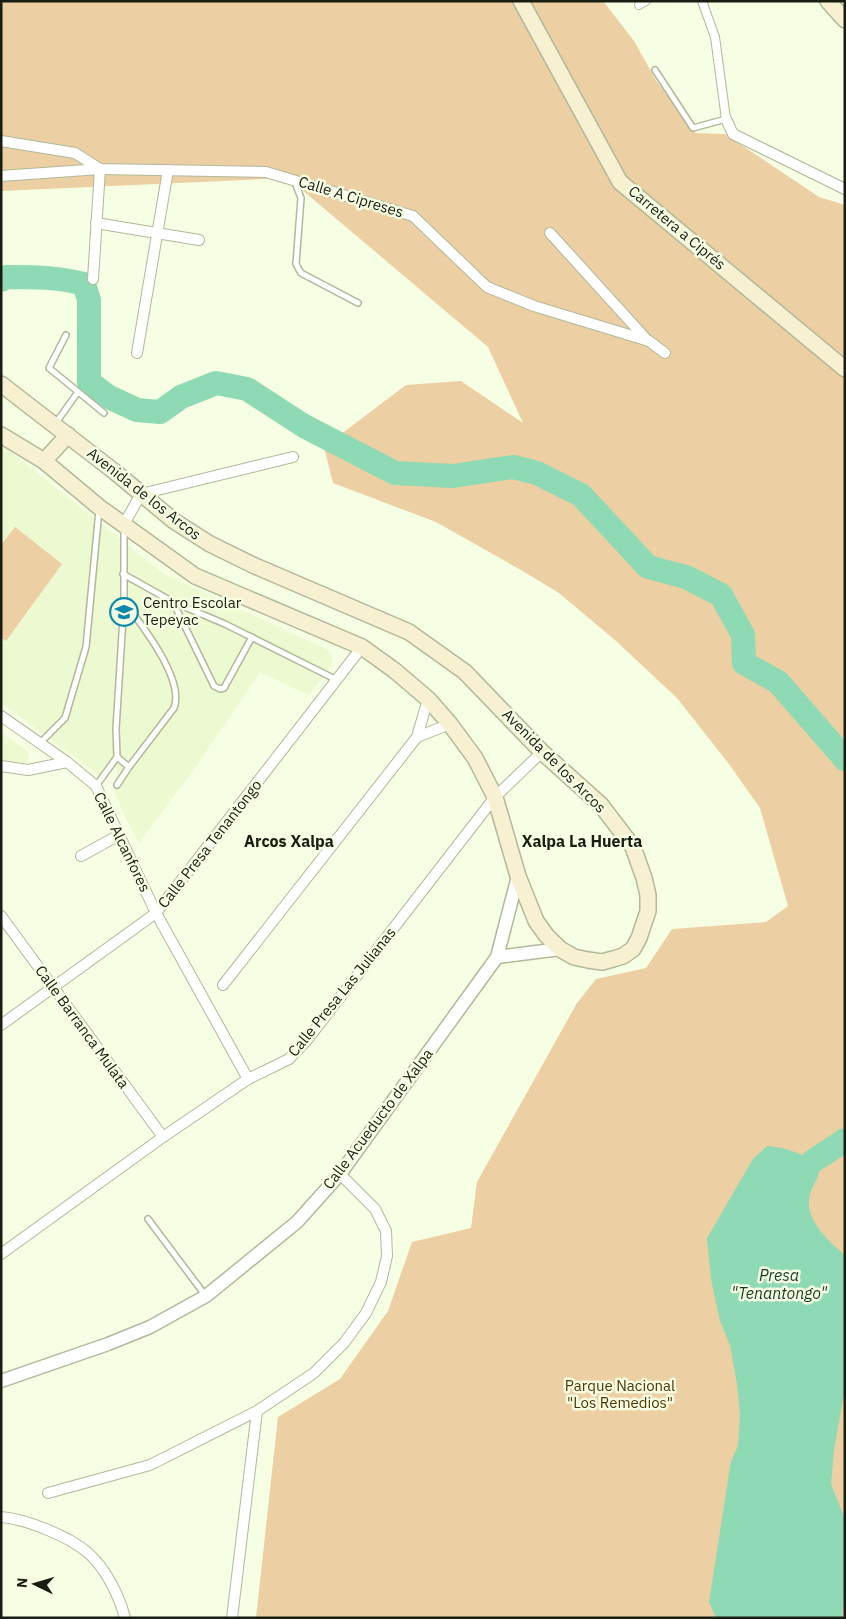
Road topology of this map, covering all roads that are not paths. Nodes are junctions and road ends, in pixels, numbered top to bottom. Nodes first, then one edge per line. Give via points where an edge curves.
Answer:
1 (521, 1) edge
2 (702, 1) edge
3 (830, 2) edge
4 (845, 20) edge
5 (655, 70) dead end
6 (726, 119) junction
7 (1, 141) edge
8 (100, 169) junction
9 (168, 170) junction
10 (1, 176) edge
11 (294, 180) junction
12 (845, 189) edge
13 (96, 223) junction
14 (156, 232) junction
15 (550, 233) dead end
16 (199, 240) dead end
17 (93, 279) dead end
18 (358, 303) dead end
19 (66, 335) dead end
20 (649, 341) junction
21 (137, 353) dead end
22 (666, 353) dead end
23 (845, 369) edge
24 (1, 384) edge
25 (78, 392) junction
26 (104, 413) dead end
27 (54, 425) junction
28 (1, 435) edge
29 (68, 435) junction
30 (293, 457) dead end
31 (44, 461) junction
32 (141, 494) junction
33 (99, 507) junction
34 (124, 524) junction
35 (123, 574) junction
36 (124, 602) junction
37 (173, 602) junction
38 (252, 637) junction
39 (362, 647) junction
40 (338, 680) junction
41 (428, 699) junction
42 (1, 716) edge
43 (450, 724) junction
44 (417, 737) junction
45 (40, 743) junction
46 (542, 752) junction
47 (117, 757) junction
48 (67, 762) junction
49 (1, 766) edge
50 (128, 767) junction
51 (117, 785) dead end
52 (96, 786) junction
53 (495, 798) junction
54 (119, 835) junction
55 (81, 856) dead end
56 (518, 876) junction
57 (156, 913) junction
58 (1, 916) edge
59 (560, 950) junction
60 (498, 958) junction
61 (223, 985) dead end
62 (52, 987) junction
63 (1, 1025) edge
64 (248, 1079) junction
65 (163, 1136) junction
66 (340, 1174) junction
67 (148, 1219) dead end
68 (1, 1254) edge
69 (206, 1296) junction
70 (1, 1381) edge
71 (257, 1411) junction
72 (48, 1493) dead end
73 (1, 1517) edge
74 (125, 1618) edge
75 (232, 1618) edge

1 - 23 main road, Carretera a Ciprés via 620,182
2 - 6 street via 715,37
3 - 4 main road
5 - 6 lane via 693,128
6 - 12 street via 733,134
7 - 8 street via 75,153
8 - 9 street, Calle A Cipreses
8 - 10 street, Calle A Cipreses
8 - 13 street
9 - 11 street, Calle A Cipreses via 266,172
9 - 14 street
11 - 18 lane via 301,198 296,264 301,273
11 - 20 street, Calle A Cipreses via 413,216 487,287 534,306
13 - 14 street
13 - 17 street
14 - 16 street
14 - 21 street
15 - 20 street
19 - 25 lane via 49,368
20 - 22 street, Calle A Cipreses
24 - 27 main road, Avenida de los Arcos
25 - 26 lane
25 - 27 lane
27 - 29 main road, Avenida de los Arcos
28 - 31 main road, Avenida de los Arcos
29 - 31 main road
29 - 32 main road, Avenida de los Arcos
30 - 32 street
31 - 33 main road, Avenida de los Arcos
32 - 34 street
32 - 46 main road, Avenida de los Arcos via 210,544 409,632 465,672
33 - 34 main road, Avenida de los Arcos
33 - 45 lane via 86,647 65,718
34 - 35 lane
34 - 39 main road, Avenida de los Arcos via 195,576
35 - 36 lane
35 - 37 lane
36 - 47 lane
36 - 50 lane via 164,659 177,702
37 - 38 lane
37 - 38 lane via 214,686 220,689 224,688
38 - 40 lane
39 - 40 street, Calle Presa Tenantongo
39 - 41 main road, Avenida de los Arcos
40 - 57 street, Calle Presa Tenantongo
41 - 43 main road, Avenida de los Arcos
41 - 44 street
42 - 45 street, Calle Alcanfores
43 - 44 street
43 - 53 main road, Avenida de los Arcos via 475,758
44 - 61 street
45 - 48 street, Calle Alcanfores
46 - 53 street, Calle Presa Las Julianas
46 - 59 main road, Avenida de los Arcos via 601,805 633,847 648,895 648,911 642,932 633,949 623,956 602,962 574,958
47 - 50 lane
47 - 52 lane
48 - 49 street via 28,770
48 - 52 street, Calle Alcanfores
50 - 51 lane
52 - 54 street, Calle Alcanfores
53 - 56 main road, Avenida de los Arcos
53 - 64 street, Calle Presa Las Julianas via 307,1040 289,1060
54 - 55 street
54 - 57 street, Calle Alcanfores
56 - 59 main road, Avenida de los Arcos via 536,921
56 - 60 street, Calle Acueducto de Xalpa
57 - 62 street, Calle Presa Tenantongo
57 - 64 street, Calle Alcanfores
58 - 62 street, Calle Barranca Mulata
59 - 60 street
60 - 66 street, Calle Acueducto de Xalpa
62 - 63 street, Calle Presa Tenantongo
62 - 65 street, Calle Barranca Mulata
64 - 65 street, Calle Presa Las Julianas
65 - 68 street, Calle Presa Las Julianas
66 - 69 street, Calle Acueducto de Xalpa via 297,1222
66 - 71 street via 375,1209 386,1232 387,1256 381,1282 366,1312 344,1342 314,1373
67 - 69 lane
69 - 70 street, Calle Acueducto de Xalpa via 150,1327
71 - 72 street via 150,1465
71 - 75 street
73 - 74 street via 51,1530 86,1551 105,1573 122,1605

